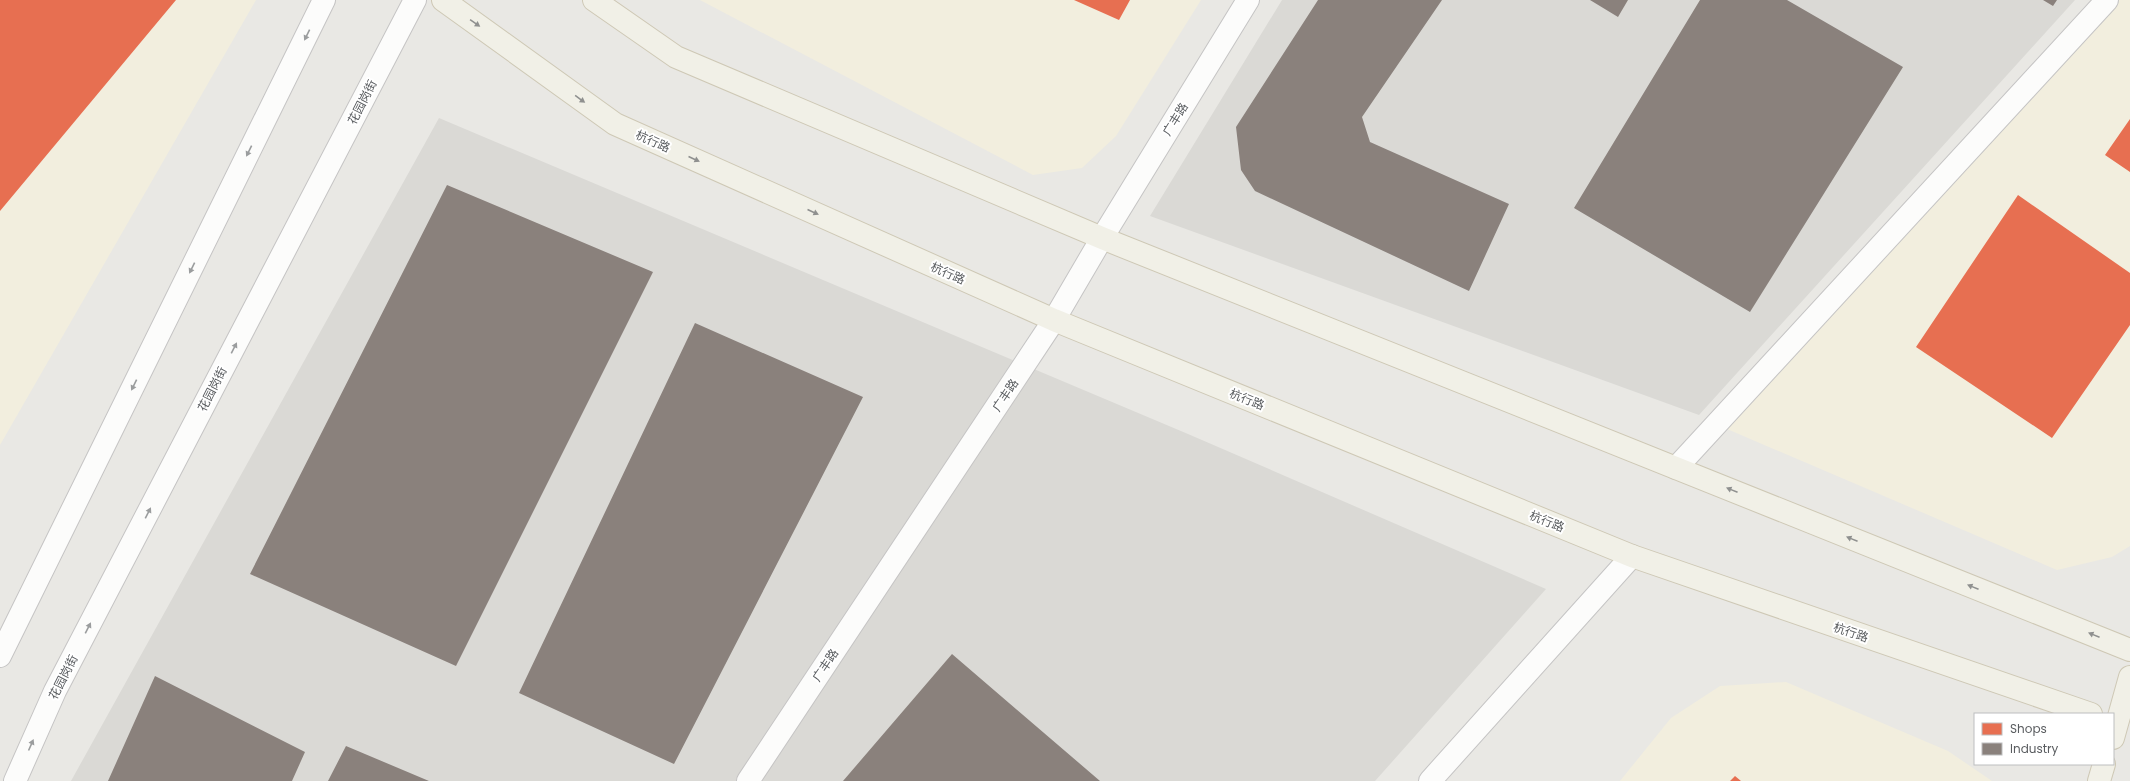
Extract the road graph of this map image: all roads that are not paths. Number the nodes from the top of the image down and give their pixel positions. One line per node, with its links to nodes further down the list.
1 (324, 0): 12 (street, one-way to 12)
2 (415, 0): 17 (street, 花园岗街, one-way to 2)
3 (443, 0): 8 (main road, 杭行路, one-way to 8)
4 (594, 0): 7 (main road)
5 (1248, 0): 7 (street, 广丰路)
6 (2107, 0): 9 (street)
7 (1102, 238): 8 (street, 广丰路); 9 (main road)
8 (1054, 320): 10 (main road, 杭行路); 18 (street, 广丰路)
9 (1676, 468): 11 (main road, one-way to 9)
10 (1632, 556): 14 (main road, 杭行路); 19 (street)
11 (2130, 650)
12 (0, 656)
13 (2130, 677): 15 (main road)
14 (2088, 713)
15 (2118, 727)
16 (2104, 765): 20 (main road)
17 (15, 781)
18 (748, 781)
19 (1430, 781)
20 (2099, 781)

